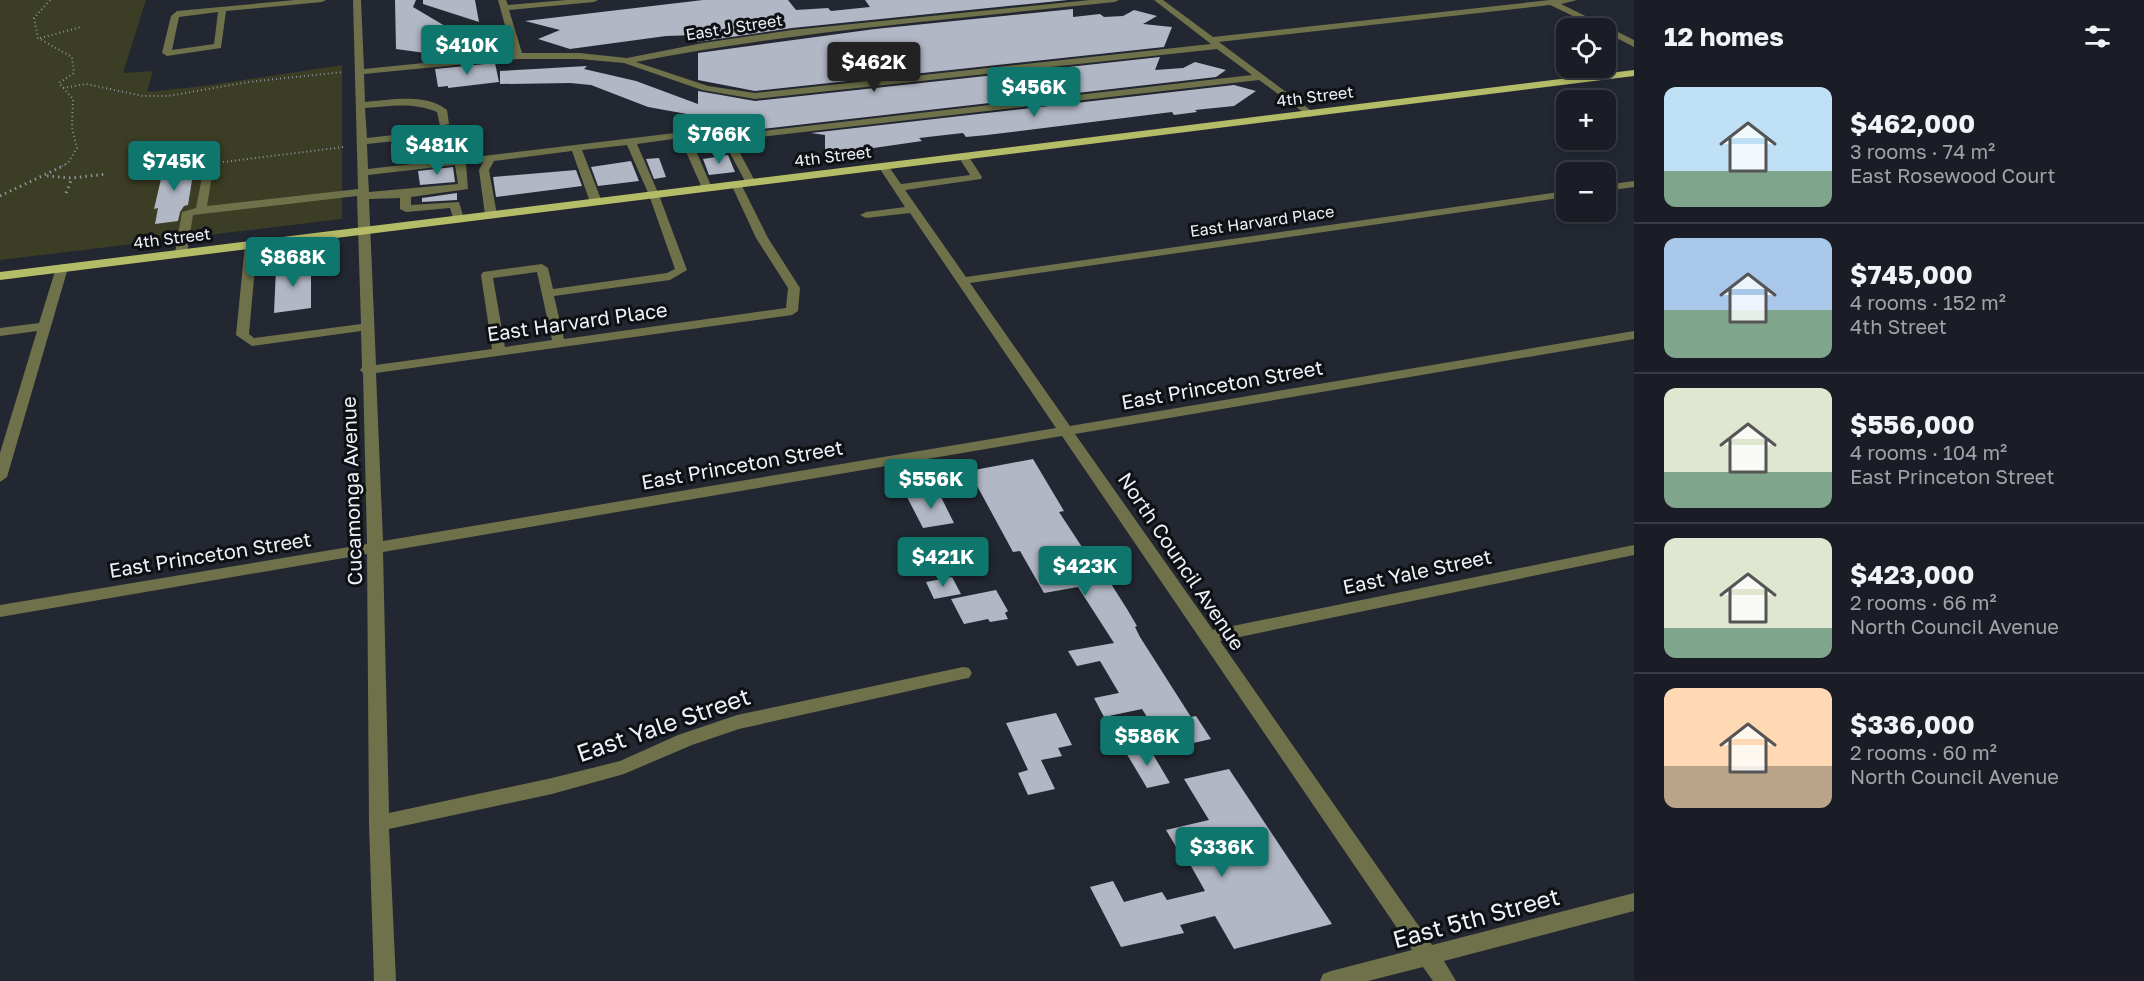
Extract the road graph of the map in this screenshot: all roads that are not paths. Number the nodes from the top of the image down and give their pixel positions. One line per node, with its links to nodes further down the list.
1 (322, 0): 7 (street)
2 (357, 0): 19 (street, Cucamonga Avenue)
3 (594, 0): 10 (street)
4 (1115, 0): 18 (street, East J Street)
5 (1158, 0): 14 (street)
6 (1573, 0): 8 (street)
7 (301, 1): 9 (street)
8 (1550, 1): 12 (street); 14 (street)
9 (274, 2): 11 (street)
10 (503, 4): 17 (street)
11 (222, 9): 11 (street)
12 (1583, 18)
13 (1616, 35): 15 (street)
14 (1211, 40): 16 (street)
15 (1634, 44)
16 (1220, 46): 18 (street); 21 (street)
17 (518, 56): 18 (street, East J Street); 19 (street, East J Street)
18 (627, 62)
19 (351, 72): 22 (street, Cucamonga Avenue)
20 (1634, 73): 23 (main road, 4th Street)
21 (1261, 77): 23 (street); 26 (street)
22 (359, 106): 24 (street); 28 (street, Cucamonga Avenue)
23 (1310, 114): 30 (main road, 4th Street)
24 (444, 123)
25 (684, 135): 26 (street); 27 (street); 40 (street)
26 (727, 138): 36 (street)
27 (631, 141): 29 (street); 44 (street)
28 (360, 142): 32 (street); 35 (street, Cucamonga Avenue)
29 (576, 148): 31 (street); 46 (street)
30 (963, 156): 34 (main road, 4th Street); 41 (street)
31 (490, 158): 32 (street); 50 (street)
32 (465, 161): 35 (street); 43 (street)
33 (209, 164): 49 (street)
34 (883, 166): 36 (main road, 4th Street); 41 (street, North Council Avenue)
35 (362, 173): 42 (street, Cucamonga Avenue)
36 (751, 183): 37 (main road, 4th Street)
37 (736, 184): 40 (main road, 4th Street); 65 (street, East Harvard Place)
38 (1634, 184): 39 (street)
39 (1616, 186)
40 (707, 188): 44 (main road, 4th Street)
41 (898, 188): 48 (street, North Council Avenue)
42 (362, 194): 43 (street); 49 (street); 54 (street, Cucamonga Avenue)
43 (405, 194): 47 (street)
44 (654, 195): 46 (main road, 4th Street); 60 (street)
45 (1556, 195): 59 (street, East Harvard Place)
46 (596, 202): 50 (main road, 4th Street)
47 (421, 208): 52 (street); 53 (street)
48 (913, 209): 51 (street); 59 (street, North Council Avenue)
49 (201, 210): 56 (street)
50 (491, 215): 52 (main road, 4th Street)
51 (866, 215)
52 (458, 219): 53 (main road, 4th Street)
53 (424, 224): 54 (main road, 4th Street)
54 (363, 231): 55 (main road, 4th Street); 62 (street, Cucamonga Avenue)
55 (252, 245): 56 (main road, 4th Street); 62 (street)
56 (181, 254): 57 (main road, 4th Street)
57 (62, 268): 58 (main road, 4th Street); 61 (street)
58 (0, 276)
59 (962, 281): 68 (street, North Council Avenue)
60 (548, 293): 65 (street); 66 (street)
61 (45, 326): 63 (street); 69 (street)
62 (366, 327): 67 (street, Cucamonga Avenue)
63 (0, 332)
64 (1634, 335): 68 (street, East Princeton Street)
65 (560, 343): 66 (street, East Harvard Place)
66 (499, 351): 67 (street, East Harvard Place)
67 (367, 370): 70 (street, Cucamonga Avenue)
68 (1067, 430): 70 (street, East Princeton Street); 73 (street, North Council Avenue)
69 (0, 477)
70 (375, 548): 72 (street, East Princeton Street); 75 (street, Cucamonga Avenue)
71 (1634, 550): 73 (street, East Yale Street)
72 (0, 611)
73 (1209, 637): 77 (street, North Council Avenue)
74 (963, 673): 75 (street, East Yale Street)
75 (379, 824): 78 (street, Cucamonga Avenue)
76 (1634, 902): 77 (street, East 5th Street)
77 (1427, 955): 79 (street, East 5th Street); 80 (street, North Council Avenue)
78 (385, 981)
79 (1331, 981)
80 (1445, 981)

